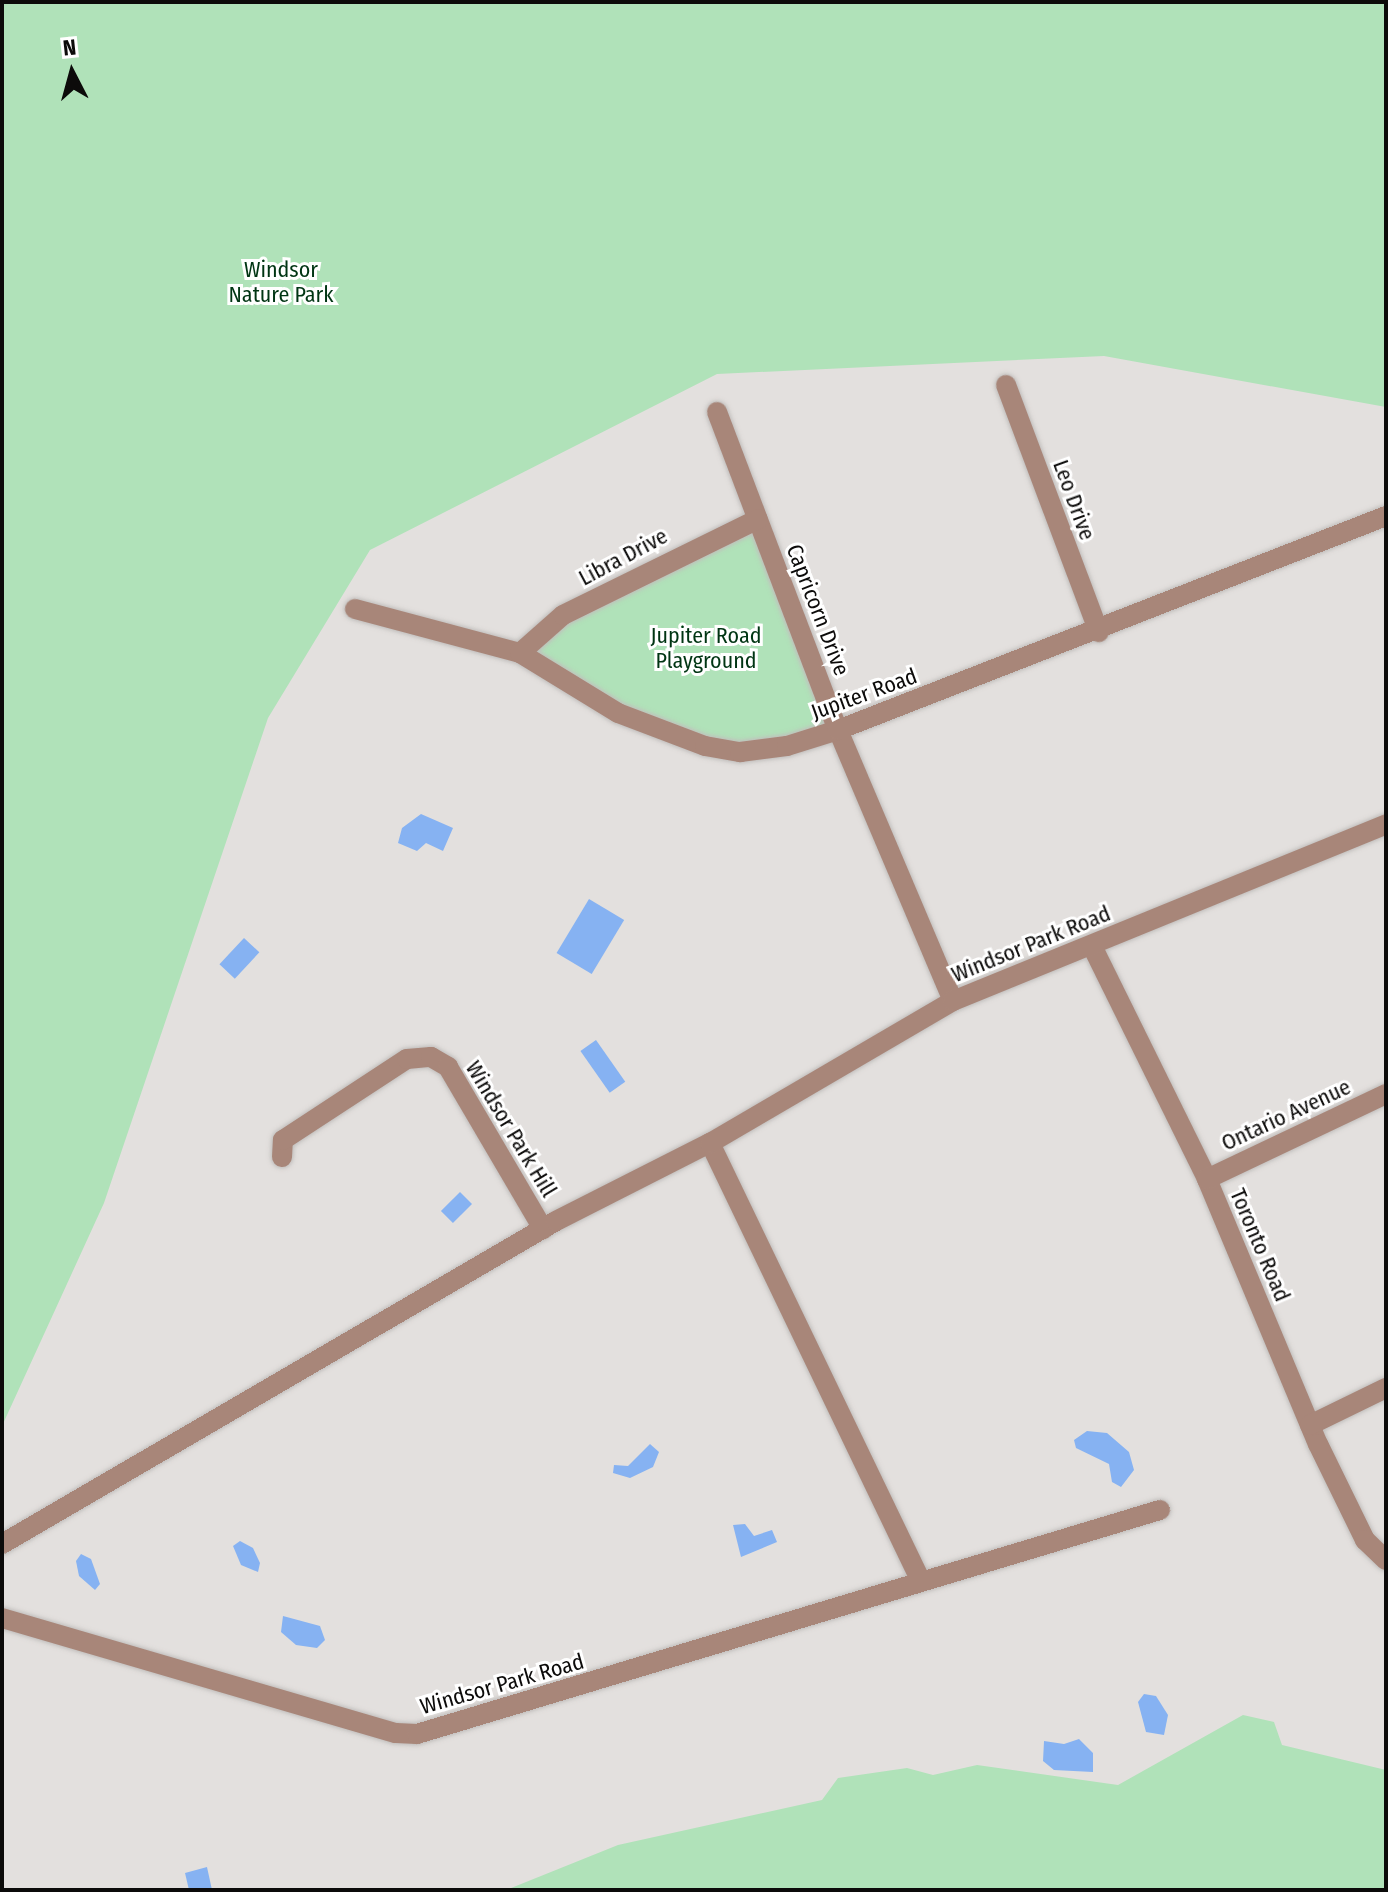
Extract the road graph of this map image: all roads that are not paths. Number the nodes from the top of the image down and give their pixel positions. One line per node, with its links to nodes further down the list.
1 (1006, 385): 6 (street, Leo Drive)
2 (717, 412): 4 (street, Capricorn Drive)
3 (1386, 516): 6 (street, Jupiter Road)
4 (758, 519): 7 (street, Libra Drive); 8 (street, Capricorn Drive)
5 (355, 609): 7 (street, Jupiter Road)
6 (1099, 632): 8 (street, Jupiter Road)
7 (520, 653): 8 (street, Jupiter Road)
8 (838, 730): 11 (street, Capricorn Drive)
9 (1386, 824): 10 (street, Windsor Park Road)
10 (1092, 946): 11 (street, Windsor Park Road); 15 (street, Toronto Road)
11 (953, 1001): 13 (street, Windsor Park Road)
12 (1386, 1094): 15 (street, Ontario Avenue)
13 (710, 1143): 16 (street, Windsor Park Road); 22 (street)
14 (282, 1157): 16 (street, Windsor Park Hill)
15 (1207, 1179): 18 (street, Toronto Road)
16 (543, 1229): 20 (street, Windsor Park Road)
17 (1386, 1388): 18 (street)
18 (1310, 1425): 21 (street, Toronto Road)
19 (1160, 1510): 22 (street, Windsor Park Road)
20 (2, 1544)
21 (1386, 1560)
22 (921, 1581): 23 (street, Windsor Park Road)
23 (2, 1618)

